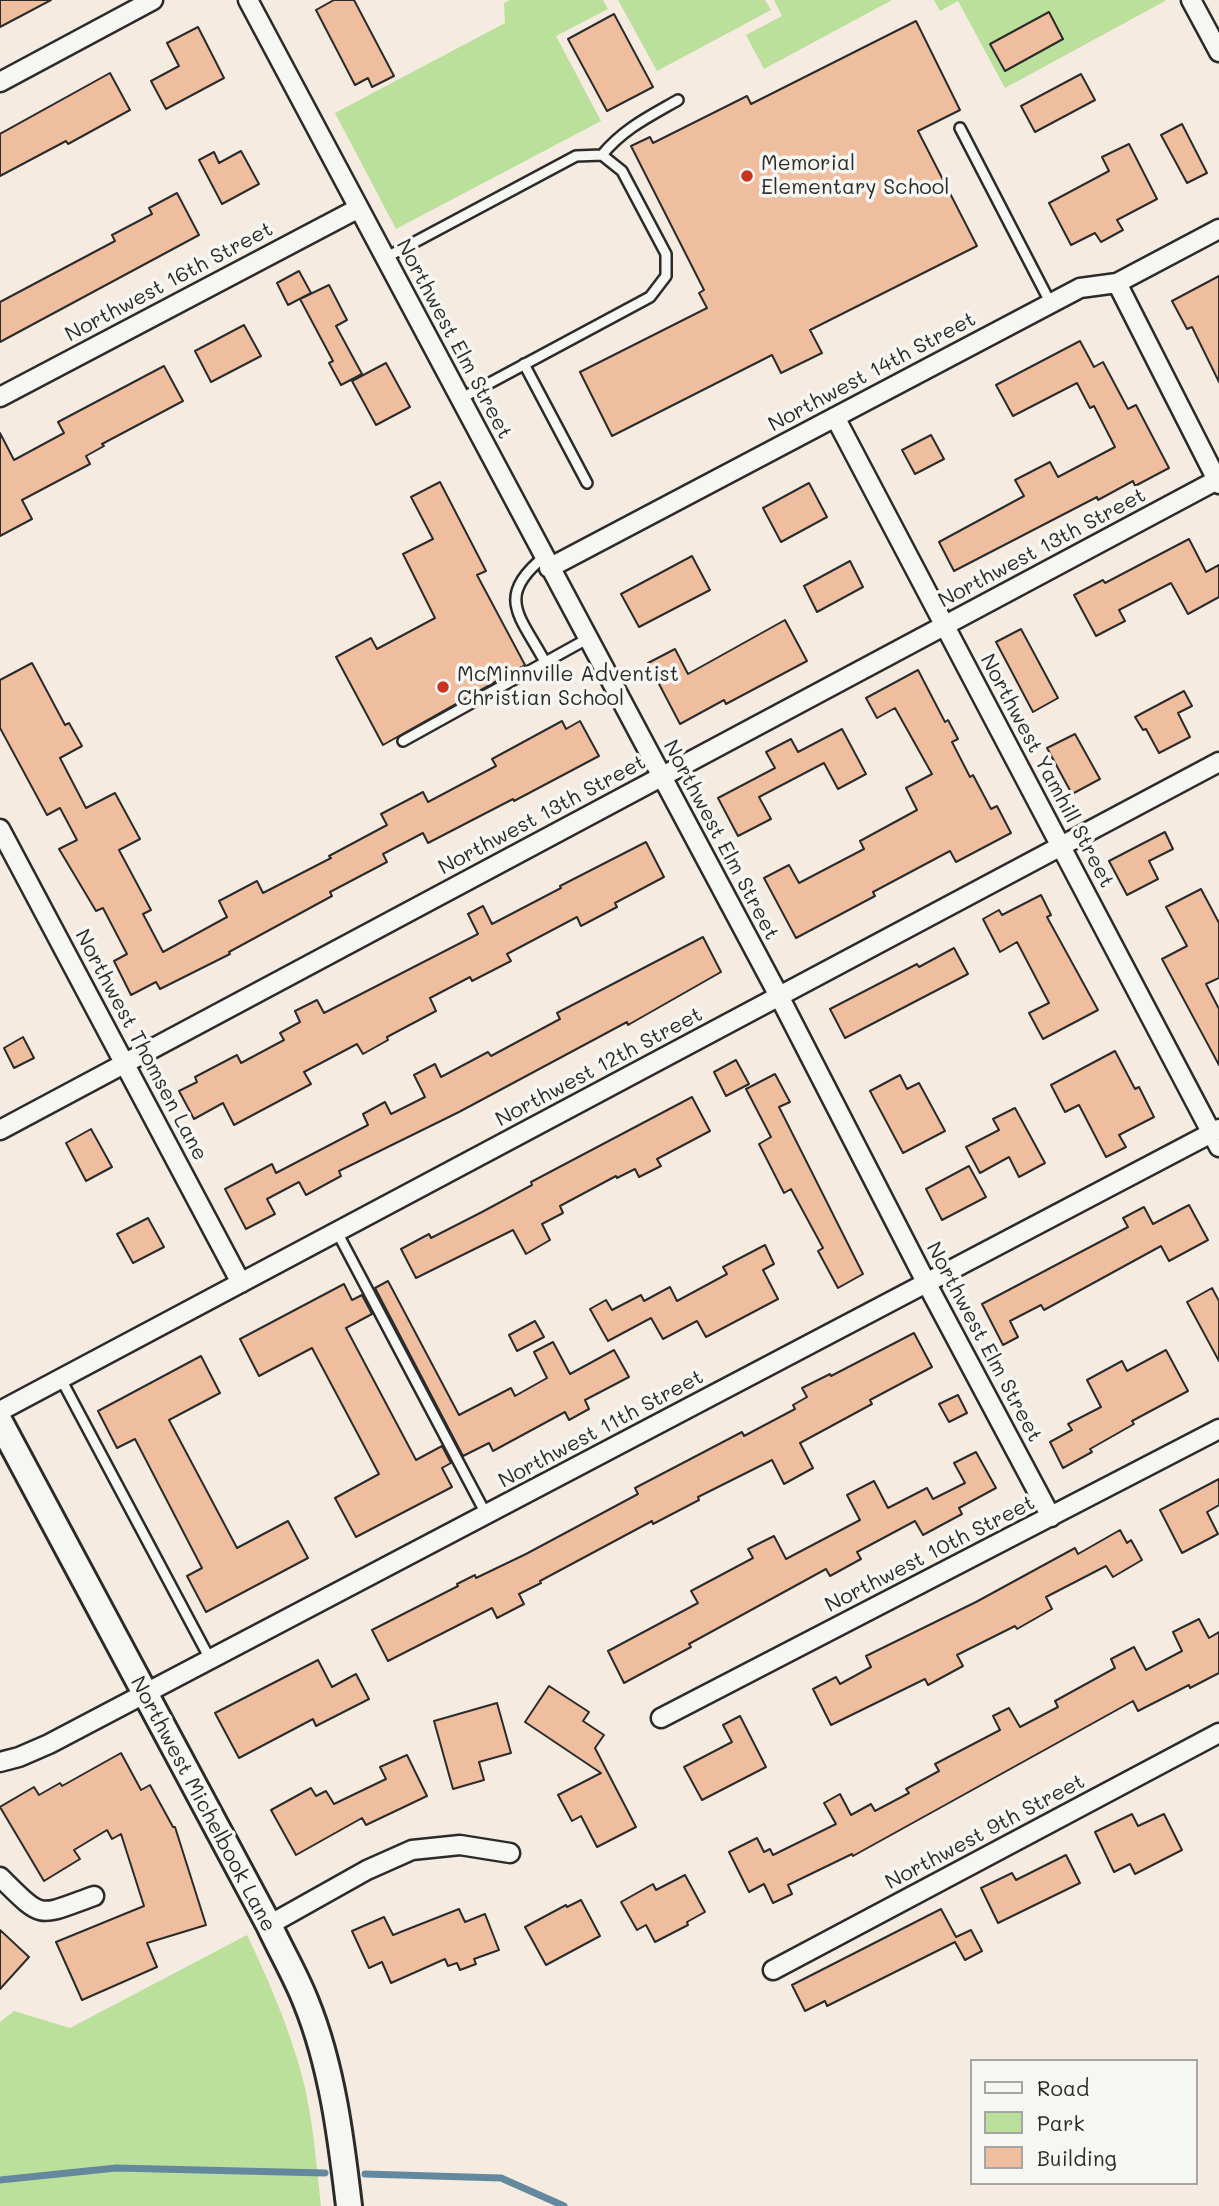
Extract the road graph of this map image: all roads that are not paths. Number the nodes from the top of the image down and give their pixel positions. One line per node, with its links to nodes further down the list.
1 (153, 0): 5 (street)
2 (248, 0): 9 (street, Northwest Elm Street)
3 (1196, 2): 4 (street)
4 (1219, 52)
5 (0, 82)
6 (678, 100): 8 (lane)
7 (960, 128): 13 (lane)
8 (602, 155): 11 (lane); 14 (lane)
9 (359, 208): 11 (street, Northwest Elm Street); 15 (street, Northwest 16th Street)
10 (1219, 229): 12 (street, Northwest 14th Street)
11 (385, 258): 16 (street, Northwest Elm Street)
12 (1117, 283): 13 (street, Northwest 14th Street); 18 (street)
13 (1051, 304): 17 (street, Northwest 14th Street)
14 (524, 364): 16 (lane); 19 (lane)
15 (0, 397)
16 (460, 399): 20 (street, Northwest Elm Street)
17 (835, 417): 20 (street, Northwest 14th Street); 21 (street, Northwest Yamhill Street)
18 (1218, 482): 21 (street, Northwest 13th Street)
19 (587, 483)
20 (546, 562): 22 (street, Northwest Elm Street); 23 (lane)
21 (944, 626): 26 (street, Northwest 13th Street); 28 (street, Northwest Yamhill Street)
22 (587, 639): 23 (lane); 26 (street, Northwest Elm Street)
23 (545, 662): 24 (lane)
24 (403, 741)
25 (1219, 762): 28 (street, Northwest 12th Street)
26 (661, 777): 29 (street, Northwest Elm Street); 30 (street, Northwest 13th Street)
27 (0, 830): 30 (street, Northwest Thomsen Lane)
28 (1061, 846): 29 (street, Northwest 12th Street); 32 (street, Northwest Yamhill Street)
29 (779, 996): 33 (street, Northwest 12th Street); 35 (street, Northwest Elm Street)
30 (124, 1063): 31 (street, Northwest 13th Street); 34 (street, Northwest Thomsen Lane)
31 (0, 1130)
32 (1217, 1136): 35 (street, Northwest 11th Street)
33 (337, 1232): 34 (street, Northwest 12th Street); 40 (lane)
34 (241, 1283): 36 (street, Northwest 12th Street)
35 (927, 1284): 40 (street, Northwest 11th Street); 41 (street, Northwest Elm Street)
36 (61, 1379): 37 (street, Northwest 12th Street); 42 (lane)
37 (0, 1411)
38 (0, 1422): 43 (street, Northwest Michelbook Lane)
39 (1219, 1429): 41 (street, Northwest 10th Street)
40 (486, 1514): 42 (street, Northwest 11th Street)
41 (1051, 1517): 44 (street, Northwest 10th Street)
42 (210, 1659): 43 (street, Northwest 11th Street)
43 (145, 1693): 46 (street, Northwest 11th Street); 50 (street, Northwest Michelbook Lane)
44 (661, 1718)
45 (1219, 1733): 51 (street, Northwest 9th Street)
46 (0, 1762)
47 (510, 1853): 50 (street)
48 (0, 1877): 49 (street)
49 (94, 1896)
50 (269, 1925): 52 (street, Northwest Michelbook Lane)
51 (773, 1970)
52 (349, 2206)

